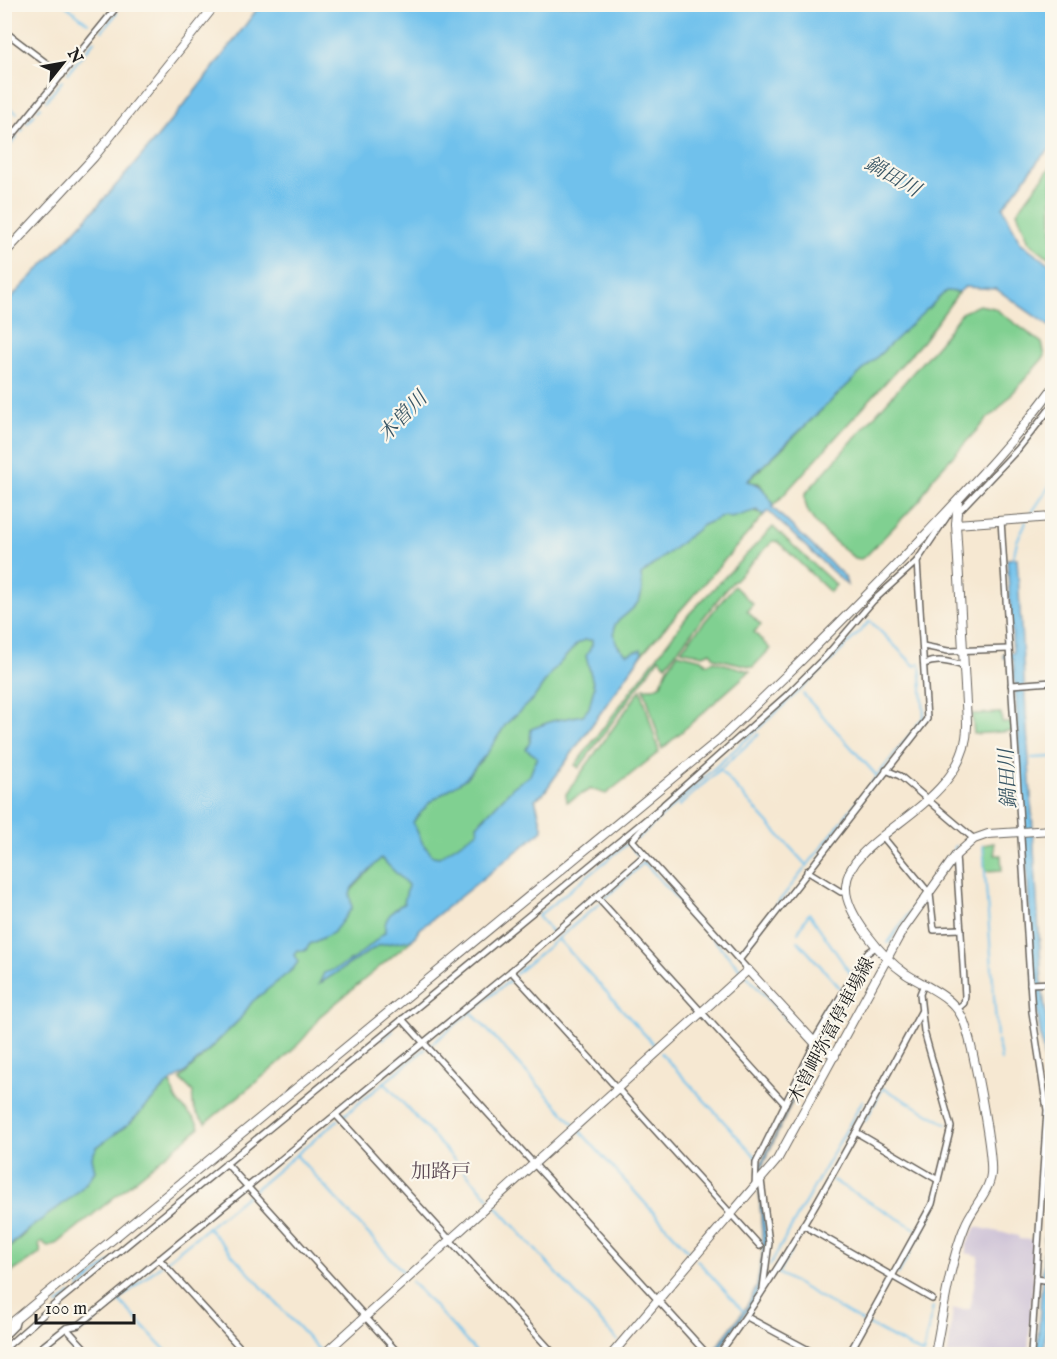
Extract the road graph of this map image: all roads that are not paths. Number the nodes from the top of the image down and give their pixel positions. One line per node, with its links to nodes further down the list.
1 (119, 4): 4 (street)
2 (216, 4): 6 (street)
3 (4, 31): 4 (street)
4 (62, 75): 5 (street)
5 (4, 146)
6 (4, 254)
7 (1053, 389): 9 (street)
8 (1053, 406): 10 (street)
9 (958, 501): 10 (street); 14 (street); 73 (street)
10 (958, 512): 13 (street)
11 (1053, 517): 12 (street)
12 (1001, 520): 13 (street); 15 (street)
13 (956, 524): 17 (street)
14 (917, 561): 16 (street); 23 (street)
15 (1009, 650): 17 (street); 20 (street)
16 (924, 651): 17 (street); 18 (street)
17 (964, 658): 18 (street); 22 (street)
18 (924, 664): 21 (street)
19 (1053, 682): 20 (street)
20 (1012, 685): 25 (street)
21 (886, 770): 22 (street); 30 (street)
22 (928, 800): 26 (street); 27 (street)
23 (666, 803): 28 (street); 46 (street)
24 (1053, 830): 25 (street)
25 (1020, 831): 27 (street); 42 (street)
26 (883, 837): 31 (street); 32 (street)
27 (974, 839): 29 (street)
28 (645, 855): 33 (street); 37 (street)
29 (956, 855): 31 (street); 34 (street)
30 (807, 871): 32 (street); 37 (street)
31 (928, 891): 34 (street); 36 (street)
32 (846, 892): 35 (street, 木曽岬弥富停車場線)
33 (597, 897): 39 (street); 44 (street)
34 (961, 929): 43 (street)
35 (877, 946): 36 (street, 木曽岬弥富停車場線); 47 (street)
36 (887, 958): 41 (street); 49 (street, 木曽岬弥富停車場線)
37 (740, 959): 38 (street)
38 (748, 970): 44 (street); 47 (street)
39 (511, 971): 48 (street); 50 (street)
40 (1053, 983): 42 (street)
41 (924, 984): 43 (street); 45 (street)
42 (1031, 984): 53 (street)
43 (957, 1009): 89 (street)
44 (701, 1012): 50 (street); 51 (street)
45 (921, 1012): 54 (street); 57 (street)
46 (402, 1019): 48 (street); 55 (street)
47 (815, 1042): 49 (street); 51 (street)
48 (423, 1043): 52 (street); 56 (street)
49 (835, 1056): 58 (street, 木曽岬弥富停車場線)
50 (618, 1089): 56 (street); 60 (street)
51 (785, 1104): 58 (street)
52 (336, 1115): 59 (street); 62 (street)
53 (1050, 1130): 66 (street)
54 (856, 1132): 57 (street); 61 (street)
55 (226, 1163): 59 (street); 77 (street)
56 (533, 1164): 62 (street); 70 (street)
57 (938, 1180): 65 (street)
58 (758, 1183): 60 (street, 木曽岬弥富停車場線); 68 (street)
59 (247, 1187): 64 (street); 71 (street)
60 (732, 1213): 63 (street); 70 (street, 木曽岬弥富停車場線)
61 (803, 1225): 65 (street); 68 (street)
62 (450, 1241): 71 (street); 83 (street)
63 (760, 1246)
64 (159, 1259): 74 (street); 80 (street)
65 (893, 1276): 69 (street); 88 (street)
66 (1038, 1280): 67 (street); 90 (street)
67 (1051, 1280)
68 (758, 1299): 72 (street)
69 (932, 1299)
70 (658, 1301): 84 (street, 木曽岬弥富停車場線); 85 (street)
71 (365, 1317): 81 (street); 82 (street)
72 (747, 1317): 86 (street); 87 (street)
73 (17, 1319): 75 (street); 76 (street)
74 (66, 1328): 78 (street); 79 (street)
75 (4, 1329)
76 (4, 1337)
77 (4, 1349)
78 (33, 1354)
79 (90, 1354)
80 (246, 1354)
81 (324, 1354)
82 (399, 1354)
83 (554, 1354)
84 (612, 1354)
85 (707, 1354)
86 (719, 1354)
87 (816, 1354)
88 (849, 1354)
89 (935, 1354)
90 (1031, 1354)

